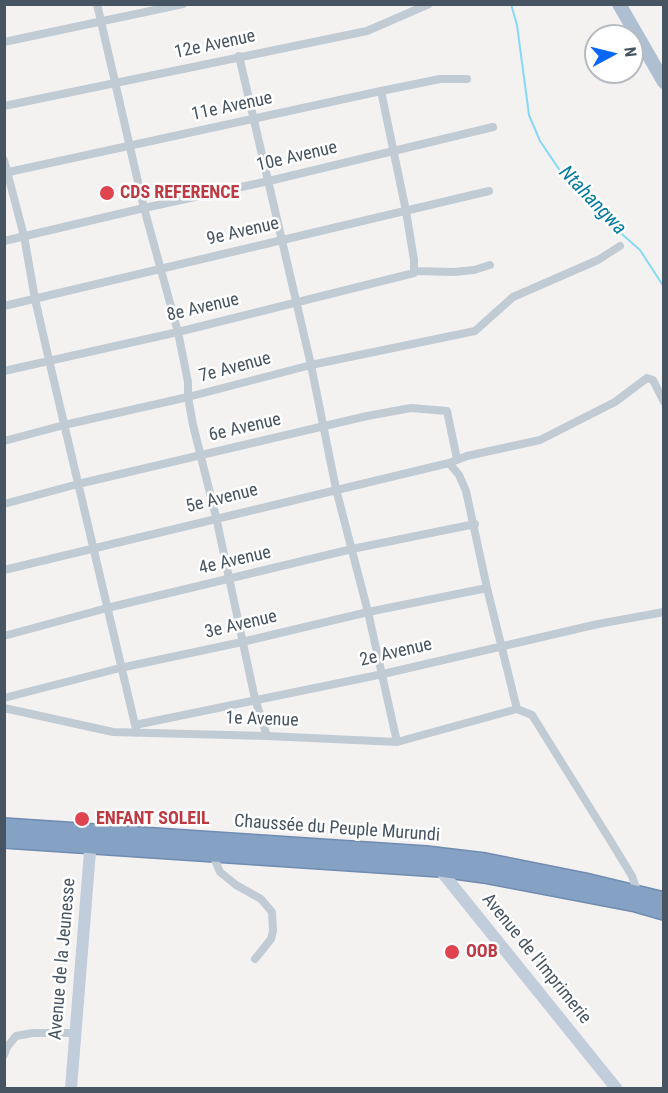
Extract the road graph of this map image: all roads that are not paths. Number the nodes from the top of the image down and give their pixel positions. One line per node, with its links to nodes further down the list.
1 (98, 4): 5 (street)
2 (183, 4): 5 (street)
3 (429, 4): 7 (street, 12e Avenue)
4 (620, 4): 9 (main road)
5 (101, 21): 6 (street); 10 (street)
6 (4, 42)
7 (239, 56): 10 (street, 12e Avenue); 13 (street)
8 (467, 80): 11 (street, 11e Avenue)
9 (663, 82)
10 (116, 83): 12 (street, 12e Avenue); 15 (street)
11 (381, 91): 13 (street, 11e Avenue); 16 (street)
12 (4, 106)
13 (253, 119): 15 (street, 11e Avenue); 19 (street)
14 (493, 127): 16 (street, 10e Avenue)
15 (130, 146): 18 (street, 11e Avenue); 21 (street)
16 (394, 150): 19 (street, 10e Avenue); 22 (street)
17 (4, 160): 18 (street)
18 (6, 172): 23 (street)
19 (269, 181): 21 (street, 10e Avenue); 24 (street)
20 (489, 191): 22 (street, 9e Avenue)
21 (144, 208): 23 (street, 10e Avenue); 28 (street)
22 (406, 211): 24 (street, 9e Avenue); 29 (street)
23 (24, 236): 25 (street, 10e Avenue); 30 (street)
24 (282, 240): 28 (street, 9e Avenue); 31 (street)
25 (4, 241)
26 (620, 246): 35 (street, 7e Avenue)
27 (490, 265): 29 (street, 8e Avenue)
28 (160, 268): 30 (street, 9e Avenue); 33 (street)
29 (412, 273): 31 (street, 8e Avenue)
30 (35, 299): 32 (street, 9e Avenue); 34 (street)
31 (297, 303): 33 (street, 8e Avenue); 35 (street)
32 (4, 306)
33 (178, 332): 34 (street, 8e Avenue); 37 (street)
34 (49, 360): 36 (street, 8e Avenue); 39 (street)
35 (311, 365): 37 (street, 7e Avenue); 40 (street)
36 (4, 371)
37 (188, 398): 39 (street, 7e Avenue); 42 (street)
38 (663, 402): 43 (street)
39 (64, 425): 41 (street, 7e Avenue); 44 (street)
40 (324, 426): 42 (street, 6e Avenue); 43 (street, 6e Avenue); 45 (street)
41 (4, 441)
42 (200, 455): 44 (street, 6e Avenue); 47 (street)
43 (453, 461): 45 (street, 5e Avenue); 48 (street)
44 (78, 484): 46 (street, 6e Avenue); 49 (street)
45 (336, 489): 47 (street, 5e Avenue); 50 (street)
46 (4, 504)
47 (216, 517): 49 (street, 5e Avenue); 52 (street)
48 (475, 524): 50 (street, 4e Avenue); 53 (street)
49 (92, 547): 51 (street, 5e Avenue); 54 (street)
50 (352, 549): 52 (street, 4e Avenue); 55 (street)
51 (4, 570)
52 (228, 580): 54 (street, 4e Avenue); 58 (street)
53 (487, 588): 55 (street, 3e Avenue); 59 (street)
54 (107, 608): 57 (street, 4e Avenue); 60 (street)
55 (368, 612): 58 (street, 3e Avenue); 61 (street)
56 (663, 612): 59 (street, 2e Avenue)
57 (4, 636)
58 (242, 642): 60 (street, 3e Avenue); 63 (street)
59 (500, 646): 61 (street, 2e Avenue); 65 (street)
60 (120, 668): 62 (street, 3e Avenue); 66 (street)
61 (383, 674): 63 (street, 2e Avenue); 68 (street)
62 (4, 698)
63 (255, 699): 66 (street, 2e Avenue); 67 (street)
64 (4, 708): 66 (street, 1e Avenue)
65 (517, 709): 68 (street, 1e Avenue); 75 (street)
66 (136, 729): 67 (street, 1e Avenue)
67 (267, 736): 68 (street, 1e Avenue)
68 (397, 742)
69 (4, 826): 70 (highway, Chaussée du Peuple Murundi)
70 (91, 839): 71 (highway, Chaussée du Peuple Murundi); 72 (highway, Chaussée du Peuple Murundi); 73 (highway, Chaussée du Peuple Murundi); 79 (street, Avenue de la Jeunesse)
71 (4, 840)
72 (213, 855): 74 (highway, Chaussée du Peuple Murundi); 78 (street)
73 (426, 855): 74 (street, Avenue de l'Imprimerie); 75 (highway, Chaussée du Peuple Murundi)
74 (440, 869): 75 (highway, Chaussée du Peuple Murundi); 81 (street, Avenue de l'Imprimerie)
75 (637, 899): 76 (highway, Chaussée du Peuple Murundi); 77 (highway, Chaussée du Peuple Murundi)
76 (663, 900)
77 (663, 912)
78 (255, 959)
79 (75, 1033): 80 (street); 82 (street, Avenue de la Jeunesse)
80 (4, 1055)
81 (614, 1088)
82 (71, 1089)

